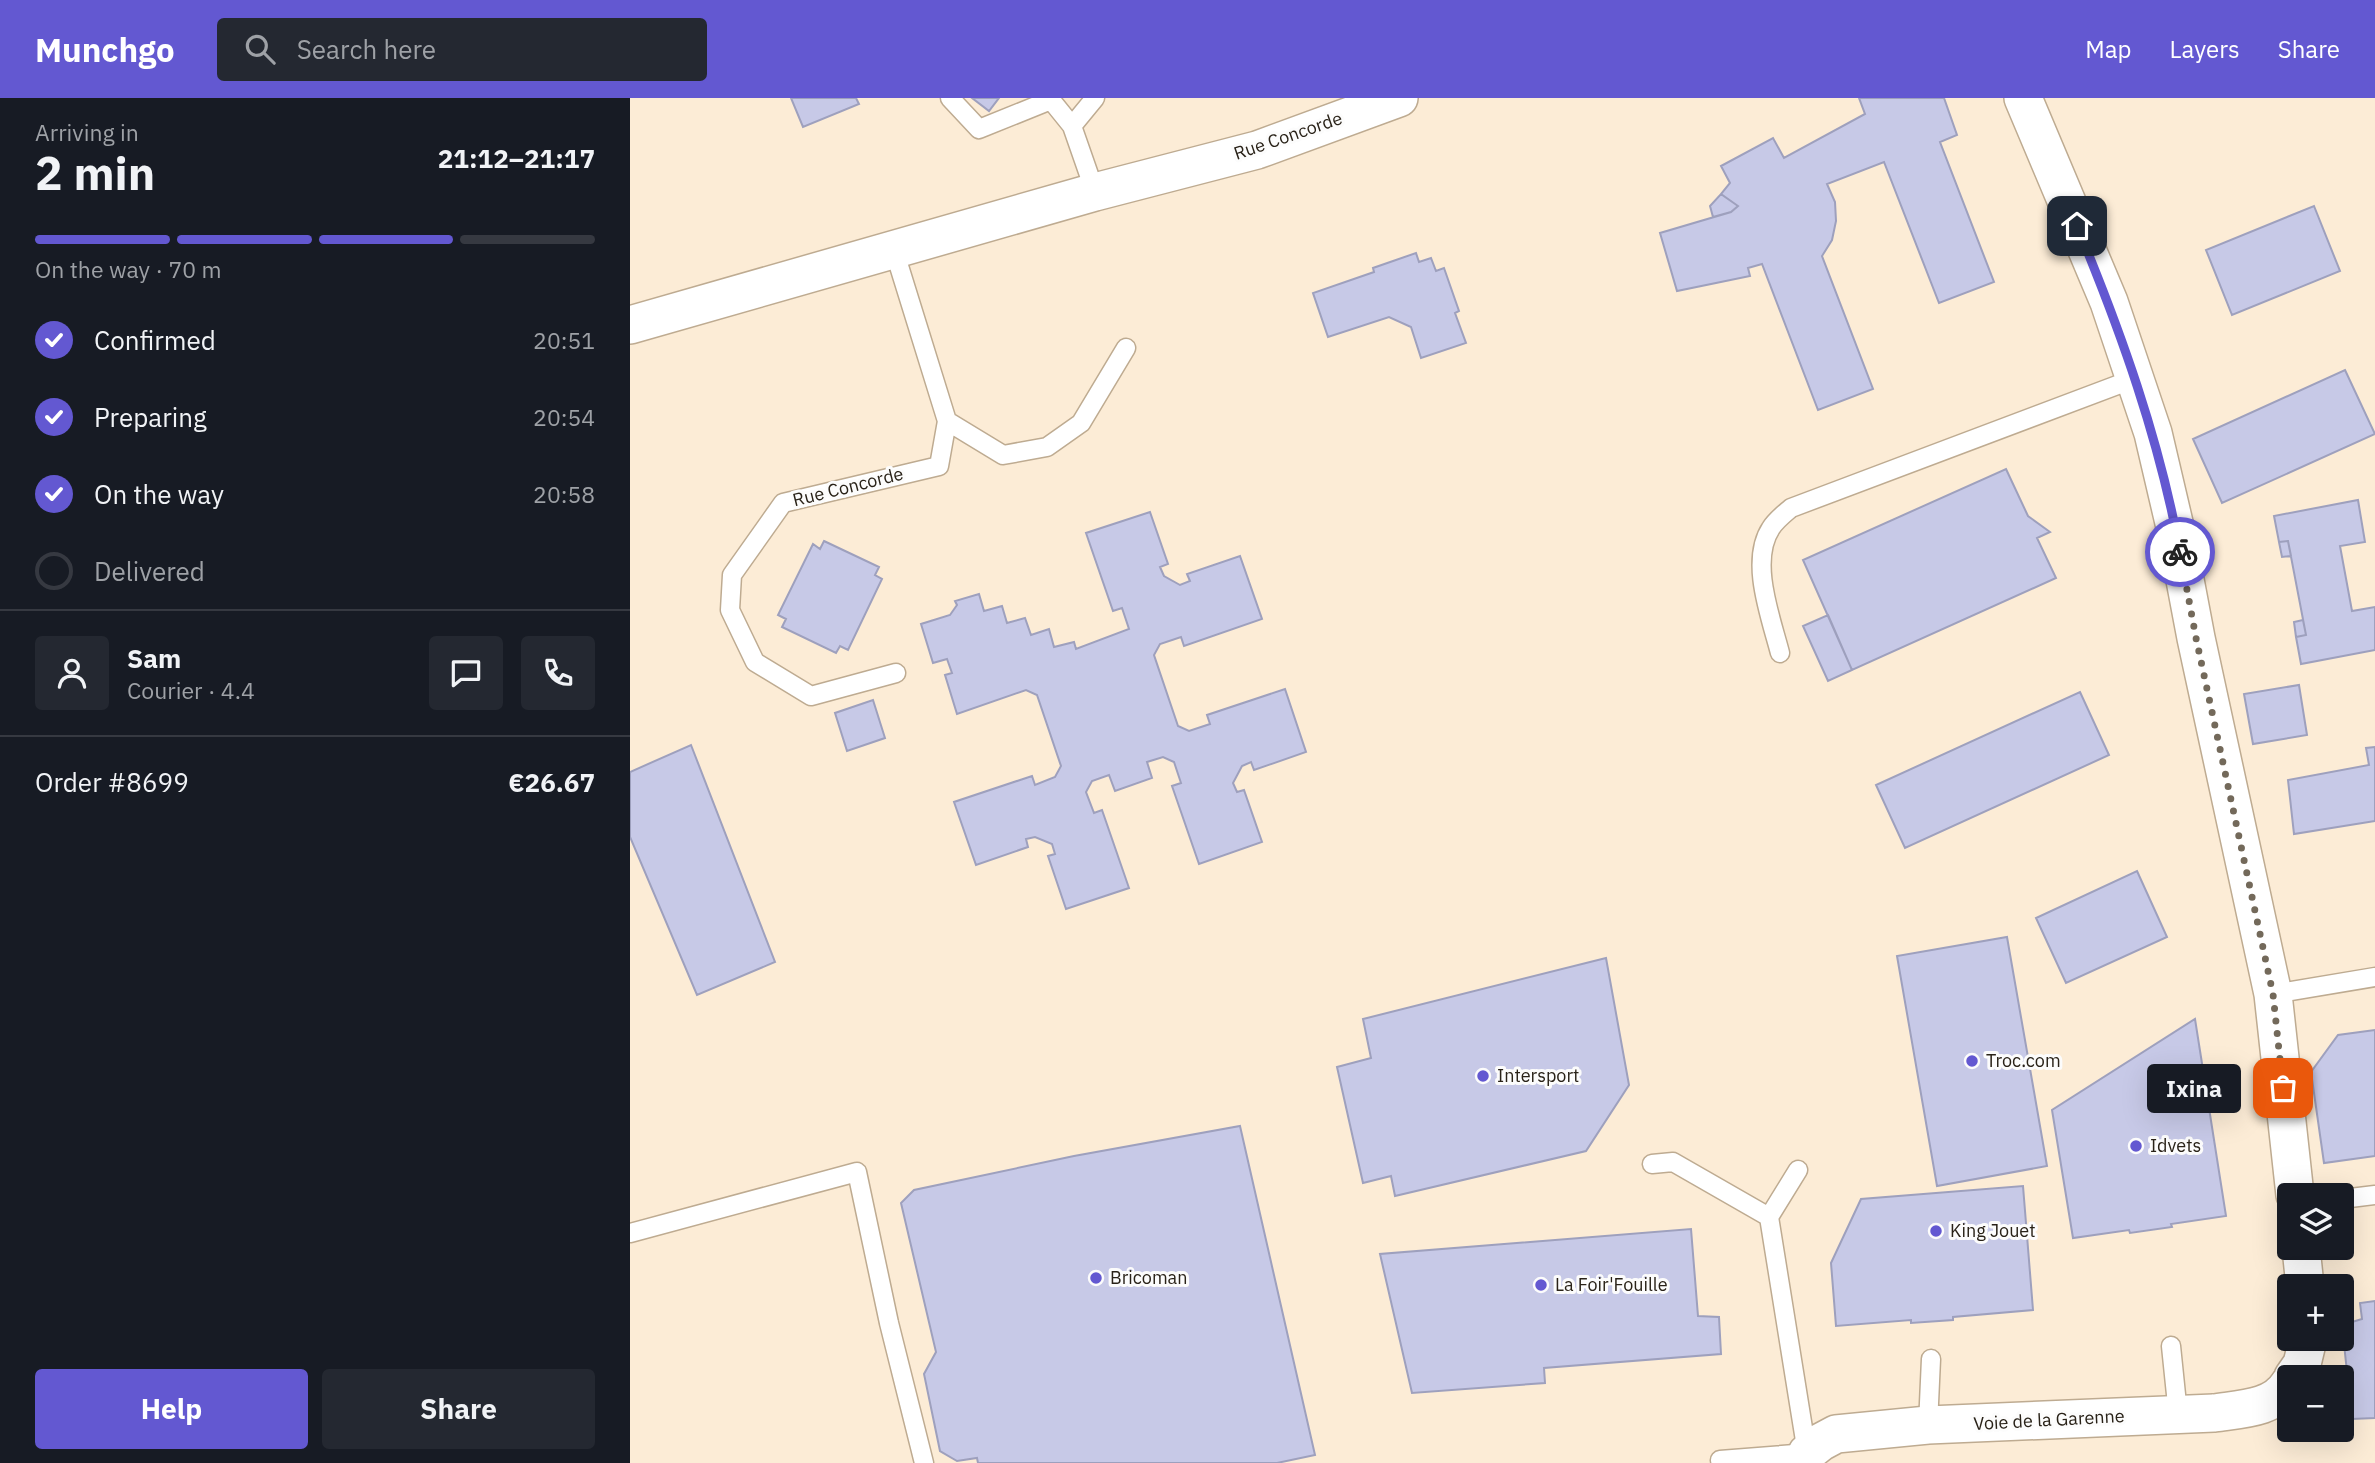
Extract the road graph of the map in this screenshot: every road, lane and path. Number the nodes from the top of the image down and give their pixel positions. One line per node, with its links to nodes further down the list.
1 (950, 98): 5 (lane)
2 (1095, 98): 5 (lane)
3 (1399, 98): 6 (street, Rue Concorde)
4 (2023, 98): 10 (street)
5 (1072, 125): 6 (lane)
6 (1095, 192): 7 (street, Rue Concorde)
7 (894, 250): 8 (street, Rue Concorde); 11 (lane, Rue Concorde)
8 (630, 325)
9 (1126, 348): 11 (lane)
10 (2136, 377): 12 (lane); 15 (street)
11 (947, 421): 13 (lane, Rue Concorde)
12 (1780, 653)
13 (896, 673)
14 (2375, 977): 15 (lane)
15 (2273, 994): 18 (street)
16 (1652, 1164): 21 (lane)
17 (1798, 1170): 21 (lane)
18 (2294, 1183)
19 (2375, 1195): 20 (lane)
20 (2354, 1198)
21 (1769, 1217): 28 (lane)
22 (630, 1233): 30 (lane)
23 (2171, 1346): 26 (lane)
24 (1931, 1359): 27 (lane)
25 (2277, 1397): 26 (street, Voie de la Garenne)
26 (2178, 1414): 27 (street, Voie de la Garenne)
27 (1928, 1425): 28 (street, Voie de la Garenne)
28 (1806, 1458): 29 (lane)
29 (1720, 1460)
30 (924, 1463)

